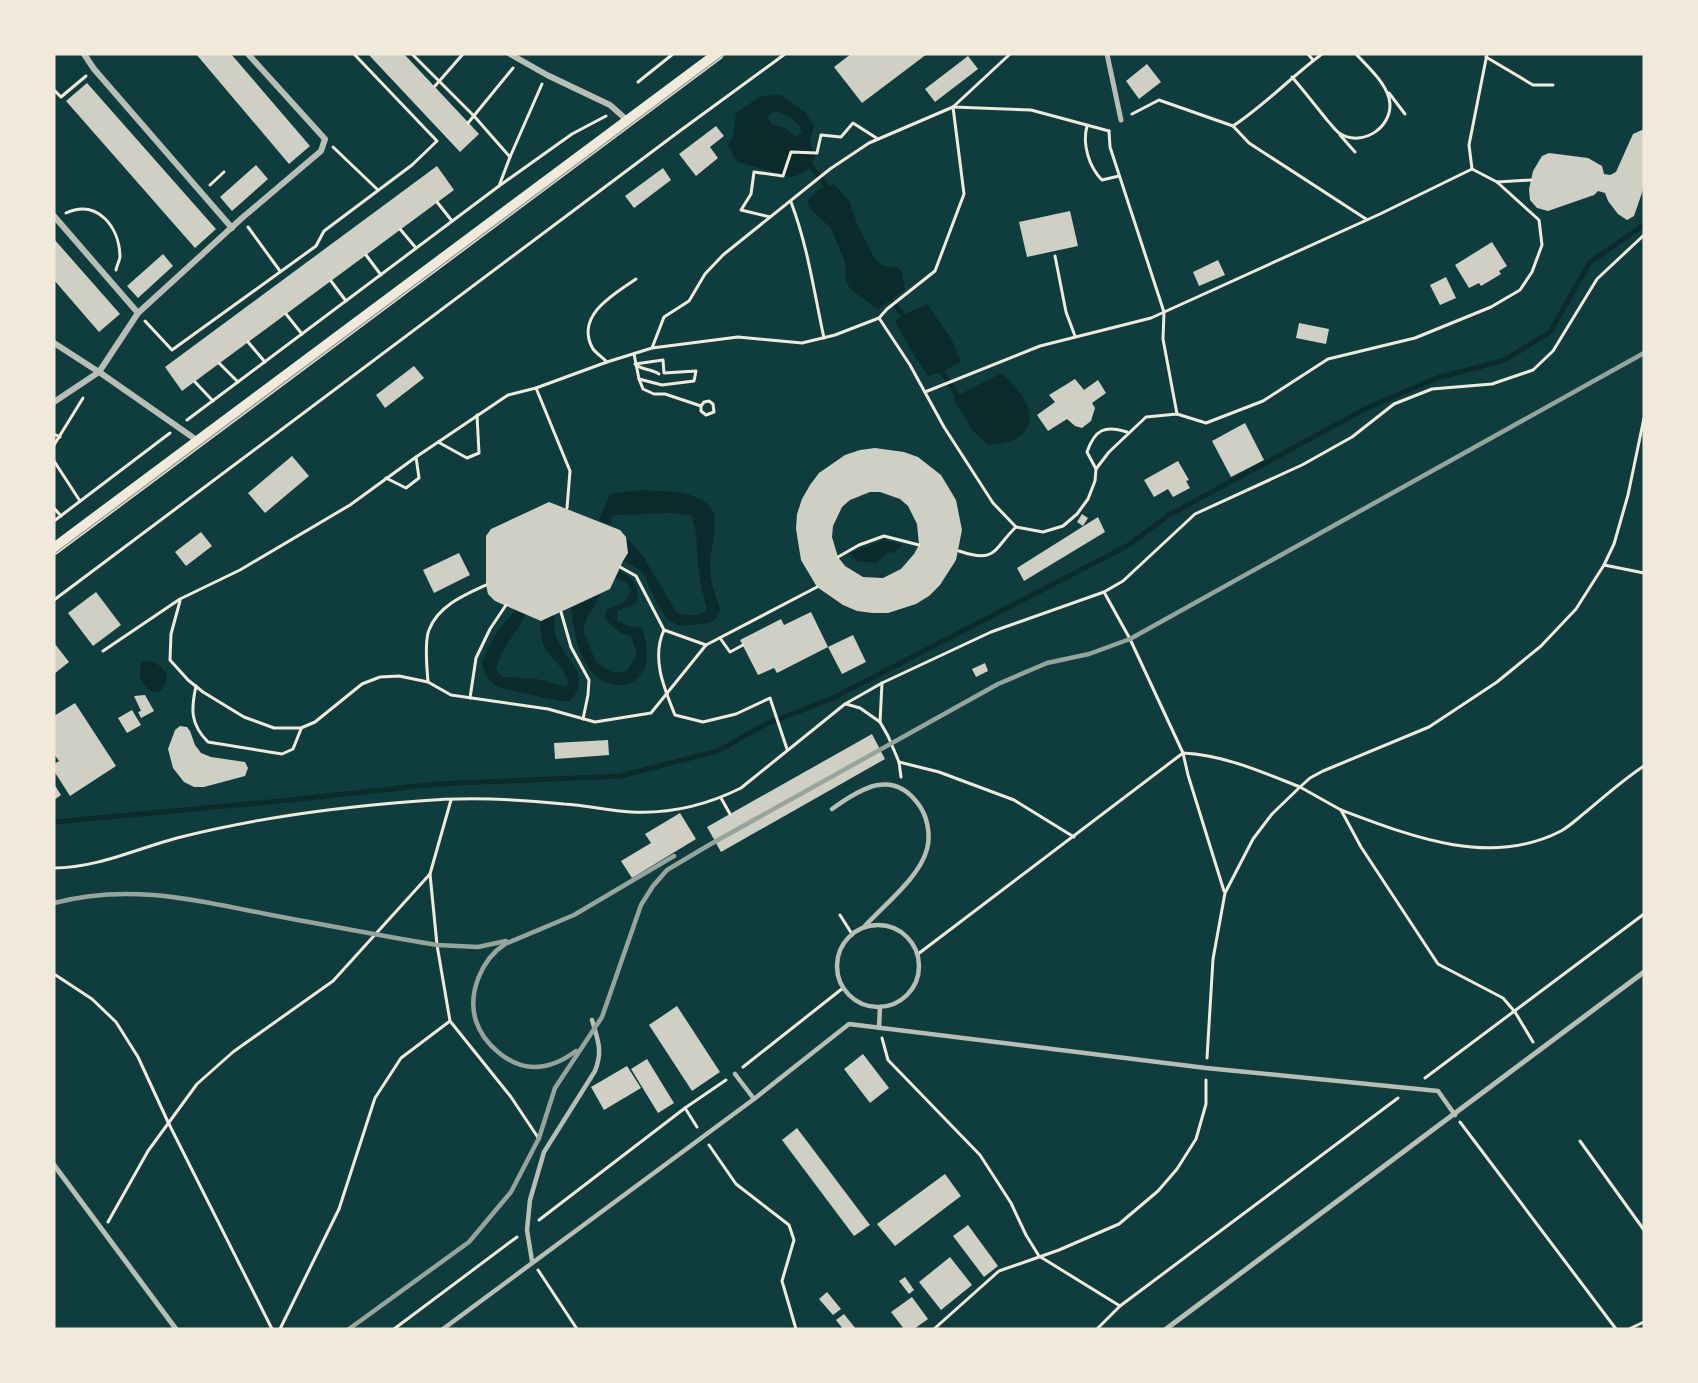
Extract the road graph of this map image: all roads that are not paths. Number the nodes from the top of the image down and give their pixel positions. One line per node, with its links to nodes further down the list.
1 (84, 54): 9 (street)
2 (248, 54): 9 (street)
3 (510, 54): 7 (street)
4 (718, 54): 7 (main road)
5 (1107, 54): 6 (street)
6 (1121, 120)
7 (628, 122): 14 (main road)
8 (56, 218): 10 (street)
9 (232, 228): 10 (street)
10 (138, 313): 12 (street)
11 (54, 343): 12 (street)
12 (100, 373): 13 (street); 14 (street)
13 (54, 402)
14 (198, 442): 15 (main road)
15 (54, 549)
16 (832, 809): 17 (lane)
17 (864, 927): 19 (lane); 19 (lane)
18 (1644, 972): 24 (street)
19 (880, 1007): 21 (lane)
20 (592, 1020): 26 (lane)
21 (879, 1028): 23 (lane); 24 (lane)
22 (735, 1074): 23 (lane)
23 (754, 1099): 26 (lane)
24 (1455, 1115): 29 (street)
25 (54, 1165): 27 (street)
26 (532, 1261): 28 (lane)
27 (176, 1329)
28 (443, 1329)
29 (1166, 1329)

